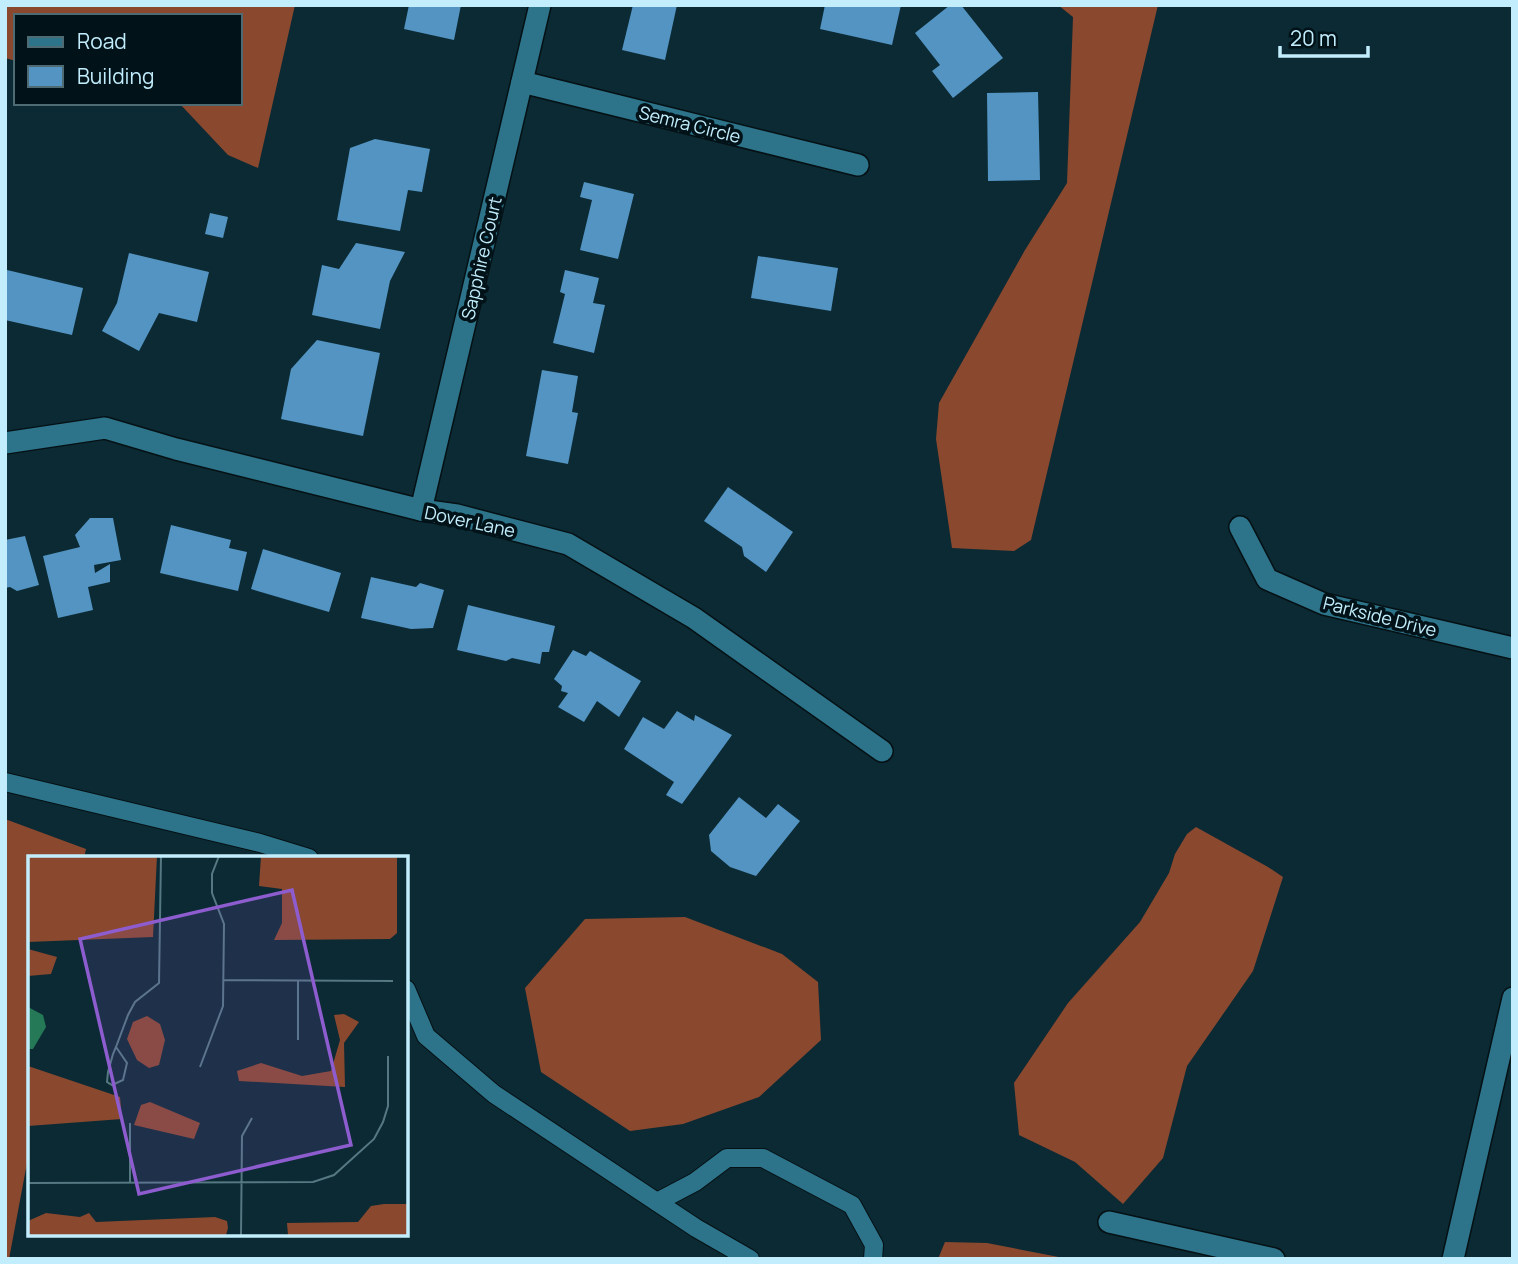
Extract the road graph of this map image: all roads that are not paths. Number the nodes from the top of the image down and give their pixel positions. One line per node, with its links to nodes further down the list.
1 (540, 5): 2 (street, Sapphire Court)
2 (522, 82): 3 (street, Semra Circle); 5 (street, Sapphire Court)
3 (858, 165)
4 (5, 443): 5 (street, Dover Lane)
5 (421, 510): 8 (street, Dover Lane)
6 (1240, 527): 7 (street, Parkside Drive)
7 (1513, 648)
8 (882, 751)
9 (5, 782): 10 (lane)
10 (302, 856)
11 (408, 994): 13 (lane)
12 (1513, 998): 18 (street)
13 (657, 1202): 15 (lane); 16 (lane)
14 (1109, 1223): 17 (street)
15 (750, 1259)
16 (873, 1259)
17 (1273, 1259)
18 (1452, 1259)

